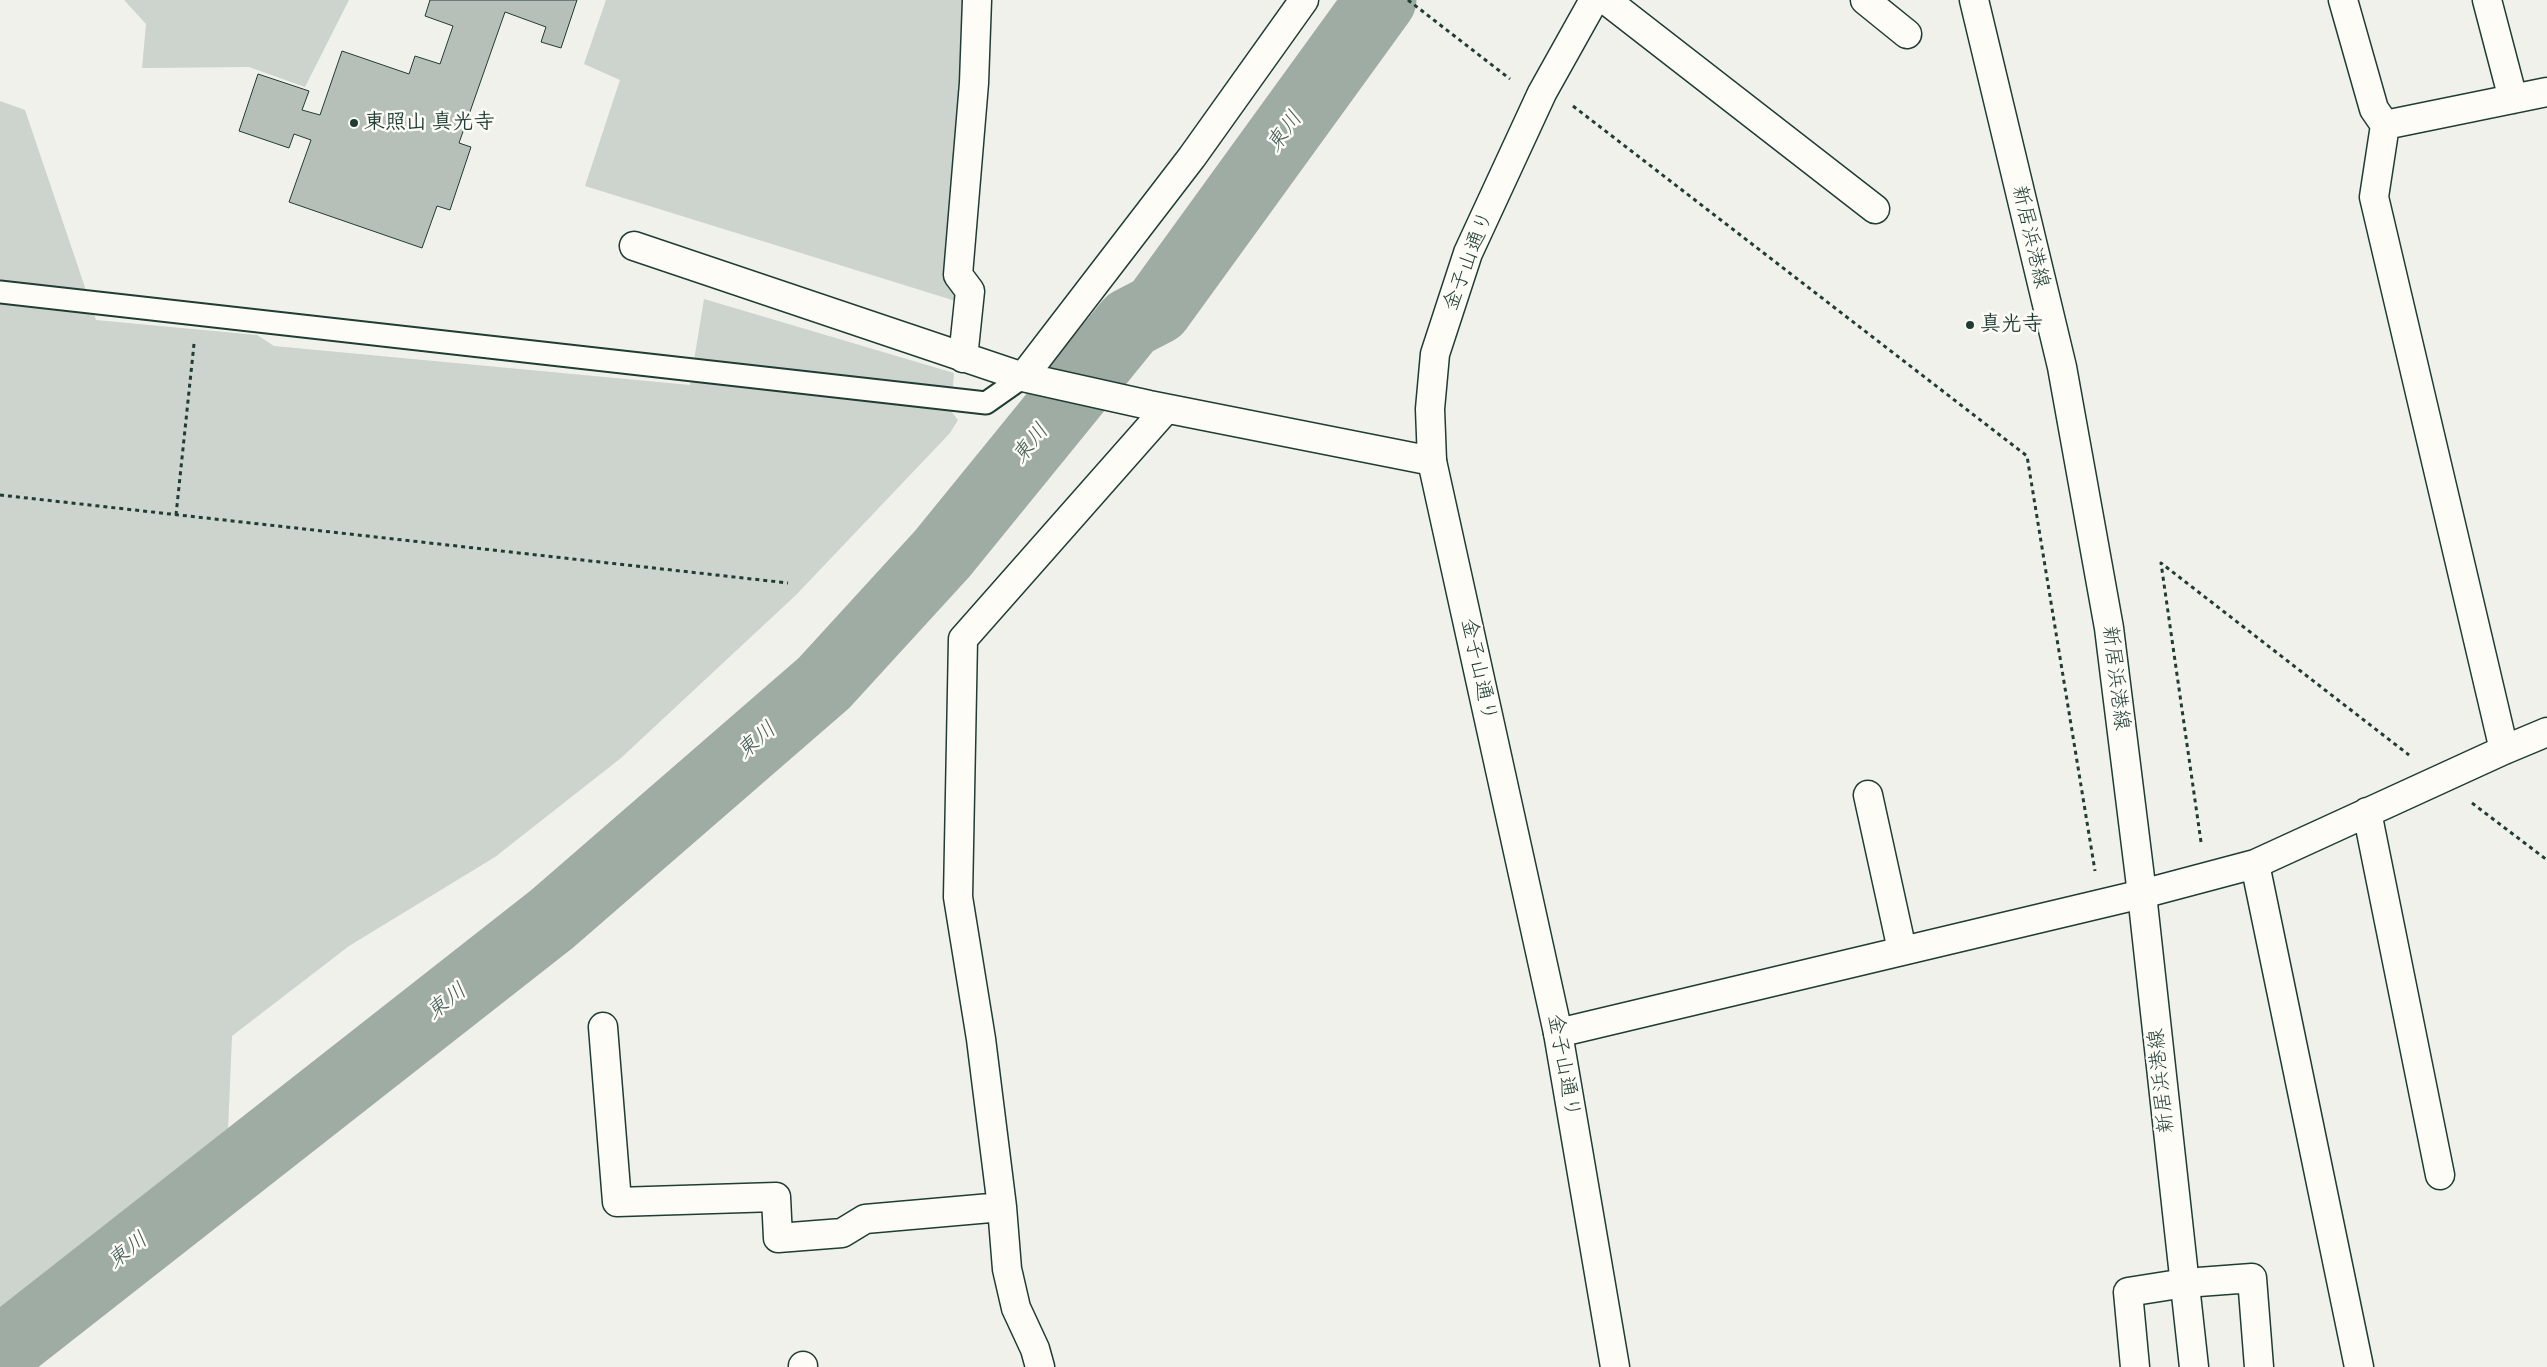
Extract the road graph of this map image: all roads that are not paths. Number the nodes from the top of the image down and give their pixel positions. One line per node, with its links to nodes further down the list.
1 (977, 0): 16 (street)
2 (1304, 0): 17 (street)
3 (1594, 0): 19 (street, 金子山通り)
4 (1606, 0): 13 (street)
5 (1865, 0): 9 (street)
6 (1974, 0): 25 (street, 新居浜港線)
7 (2343, 0): 12 (street)
8 (2487, 0): 11 (street)
9 (1908, 34)
10 (2547, 92): 11 (street)
11 (2513, 99): 12 (street)
12 (2385, 125): 21 (street)
13 (1875, 209)
14 (634, 246): 16 (street)
15 (0, 292): 17 (lane)
16 (963, 358): 17 (street)
17 (1028, 378): 18 (street)
18 (1157, 407): 19 (street); 30 (street)
19 (1432, 461): 28 (street, 金子山通り)
20 (2547, 732): 21 (street)
21 (2504, 750): 23 (street)
22 (1868, 795): 26 (street)
23 (2367, 812): 24 (street); 29 (street)
24 (2255, 864): 25 (street); 37 (street)
25 (2142, 894): 26 (street); 31 (street, 新居浜港線)
26 (1902, 950): 28 (street)
27 (603, 1027): 30 (street)
28 (1558, 1033): 33 (street, 金子山通り)
29 (2440, 1175)
30 (1002, 1207): 32 (street)
31 (2184, 1283): 34 (street); 35 (street, 新居浜港線); 36 (street)
32 (1040, 1367)
33 (1615, 1367)
34 (2135, 1367)
35 (2194, 1367)
36 (2259, 1367)
37 (2359, 1367)

